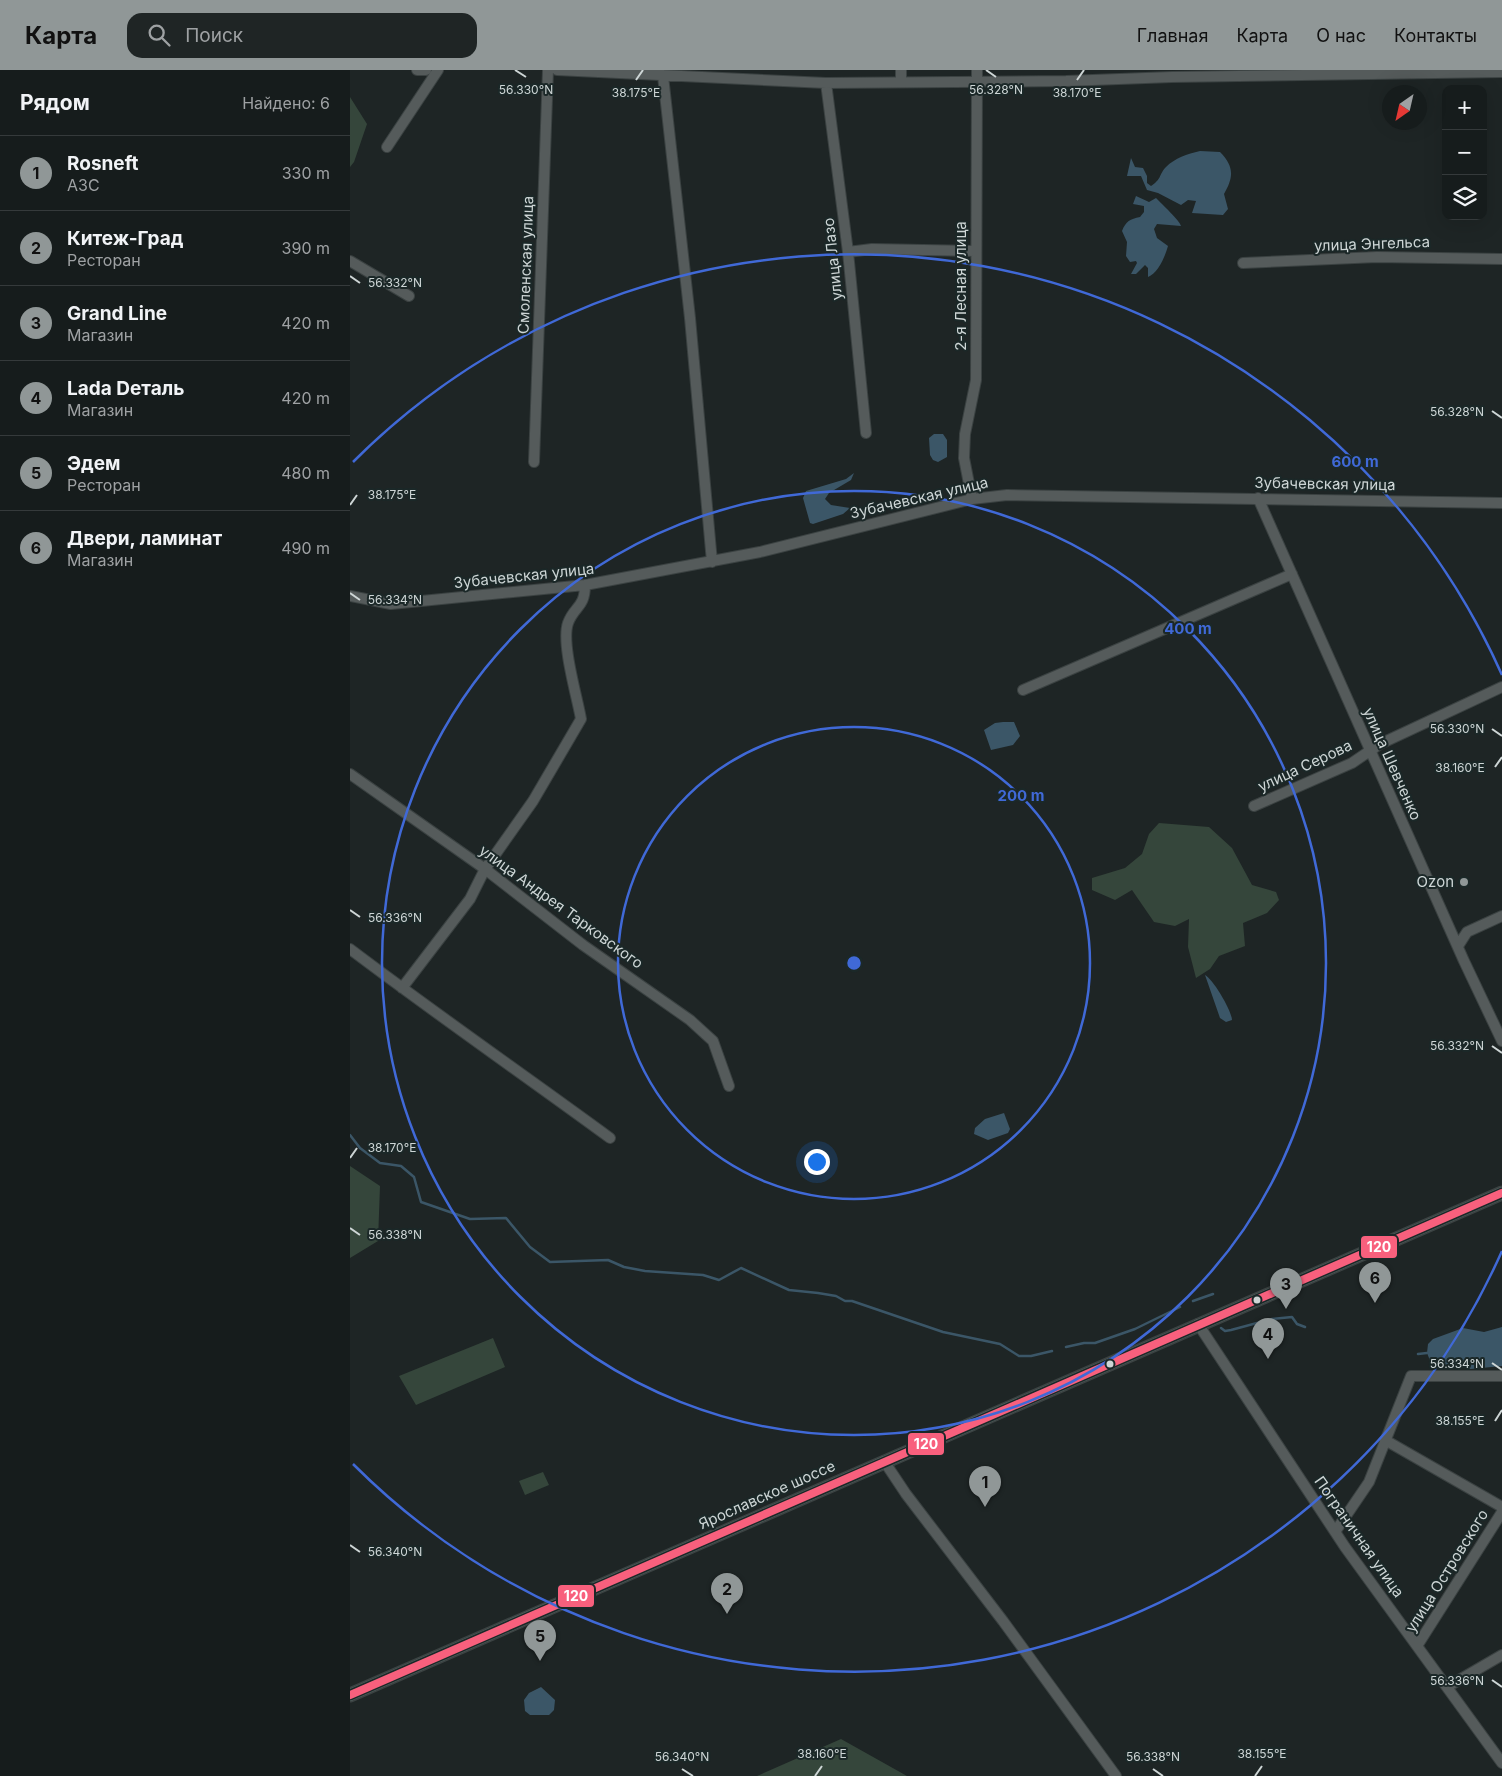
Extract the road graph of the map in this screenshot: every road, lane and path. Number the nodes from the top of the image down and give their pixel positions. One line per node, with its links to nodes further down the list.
1 (417, 70): 2 (street)
2 (426, 70)
3 (438, 70): 14 (street)
4 (548, 70): 22 (street, Смоленская улица)
5 (556, 70): 9 (street)
6 (901, 70): 12 (street)
7 (977, 70): 11 (street, 2-я Лесная улица)
8 (1502, 72): 10 (street)
9 (660, 73): 13 (street); 26 (street)
10 (1172, 73): 11 (street)
11 (977, 81): 12 (street); 15 (street, 2-я Лесная улица)
12 (900, 82): 13 (street)
13 (826, 83): 16 (street, улица Лазо)
14 (386, 147)
15 (975, 251): 16 (street); 24 (street, 2-я Лесная улица)
16 (848, 252): 21 (street, улица Лазо)
17 (1502, 259): 19 (street, улица Энгельса)
18 (350, 261): 20 (street)
19 (1243, 263)
20 (409, 296)
21 (866, 433)
22 (534, 462)
23 (1258, 498): 24 (street, Зубачевская улица); 25 (street, Зубачевская улица); 27 (street, улица Шевченко)
24 (972, 499): 26 (street, Зубачевская улица)
25 (1502, 503)
26 (712, 562): 28 (street, Зубачевская улица)
27 (1292, 574): 31 (street); 32 (street, улица Шевченко)
28 (585, 586): 29 (street, Зубачевская улица); 35 (street)
29 (350, 596)
30 (1502, 687): 32 (street, улица Серова)
31 (1022, 690)
32 (1370, 750): 34 (street, улица Серова); 37 (street, улица Шевченко)
33 (350, 774): 35 (street, улица Андрея Тарковского)
34 (1254, 806)
35 (485, 869): 39 (street); 41 (street, улица Андрея Тарковского)
36 (1502, 916): 37 (street)
37 (1458, 946): 40 (street, улица Шевченко)
38 (350, 949): 39 (street)
39 (402, 988): 42 (street)
40 (1502, 1041)
41 (729, 1086)
42 (610, 1138)
43 (1502, 1193): 44 (main road, Ярославское шоссе)
44 (1198, 1324): 47 (main road, Ярославское шоссе); 50 (street, Пограничная улица)
45 (1502, 1376): 46 (street)
46 (1385, 1440): 48 (street); 50 (street)
47 (884, 1461): 54 (main road, Ярославское шоссе); 57 (street)
48 (1502, 1507)
49 (1502, 1512): 51 (street, улица Островского)
50 (1335, 1532): 51 (street, Пограничная улица)
51 (1417, 1646): 53 (street, Пограничная улица)
52 (1502, 1655): 53 (street)
53 (1447, 1686): 55 (street, Пограничная улица)
54 (350, 1695)
55 (1498, 1751): 56 (street, Пограничная улица)
56 (1502, 1763)
57 (1116, 1776)

